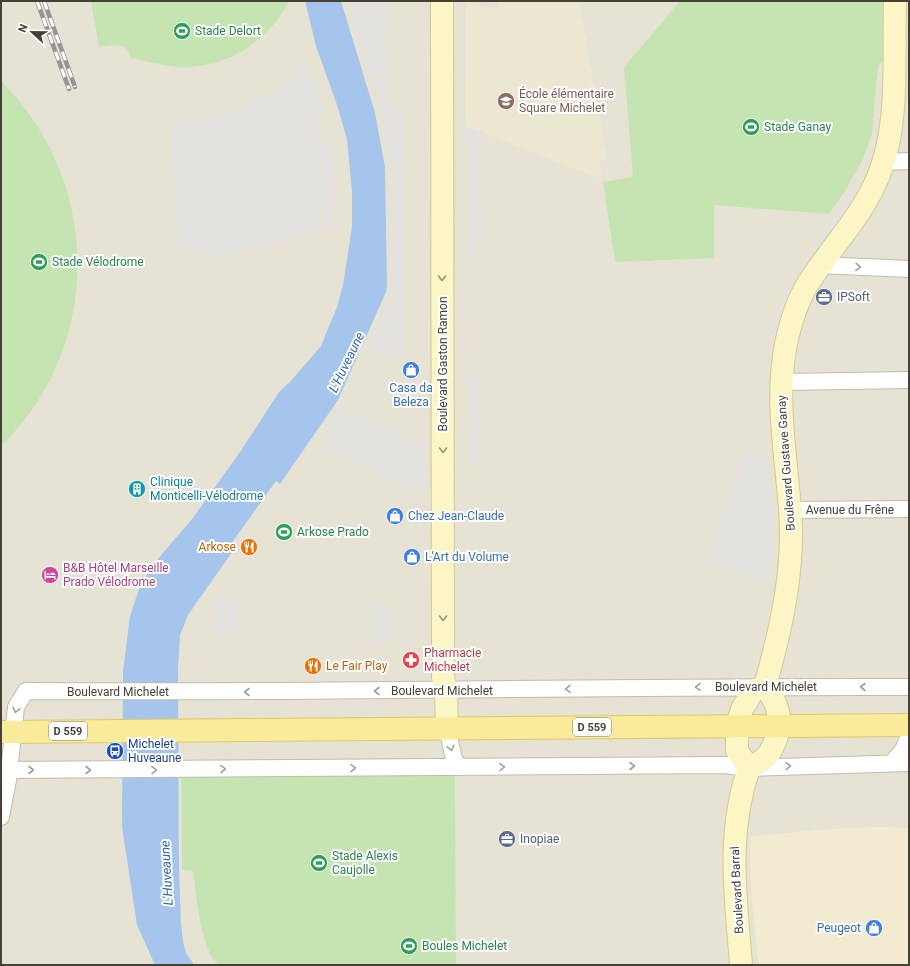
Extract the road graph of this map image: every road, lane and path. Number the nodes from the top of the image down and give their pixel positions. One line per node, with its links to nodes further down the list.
1 (442, 1): 13 (street, Boulevard Gaston Ramon, one-way to 13)
2 (456, 1): 13 (street, Boulevard Gaston Ramon)
3 (895, 1): 5 (street, Boulevard Gustave Ganay)
4 (909, 161): 5 (street)
5 (883, 162): 6 (street, Boulevard Gustave Ganay)
6 (820, 265): 7 (street, one-way to 7); 9 (street, Boulevard Gustave Ganay)
7 (909, 269)
8 (909, 380): 9 (street)
9 (782, 382): 11 (street, Boulevard Gustave Ganay)
10 (909, 509): 11 (street, Avenue du Frêne)
11 (790, 510): 12 (street, Boulevard Gustave Ganay)
12 (765, 686): 13 (street, Boulevard Michelet, one-way to 13); 14 (street, Boulevard Michelet, one-way to 12); 16 (street); 17 (street)
13 (452, 691): 18 (street, Boulevard Gaston Ramon); 19 (street, Boulevard Michelet, one-way to 19)
14 (907, 692)
15 (909, 725): 17 (main road, D 559)
16 (736, 726): 17 (main road, D 559); 18 (main road, D 559); 24 (street)
17 (780, 726): 24 (street)
18 (447, 728): 19 (main road, D 559); 23 (street, one-way to 23)
19 (7, 732): 25 (street)
20 (909, 736): 21 (street)
21 (892, 763): 22 (street); 24 (street, one-way to 21)
22 (909, 763)
23 (459, 767): 24 (street, one-way to 24); 25 (street, one-way to 23)
24 (749, 768): 27 (street, Boulevard Barral)
25 (5, 770): 26 (street)
26 (1, 817)
27 (741, 965)

